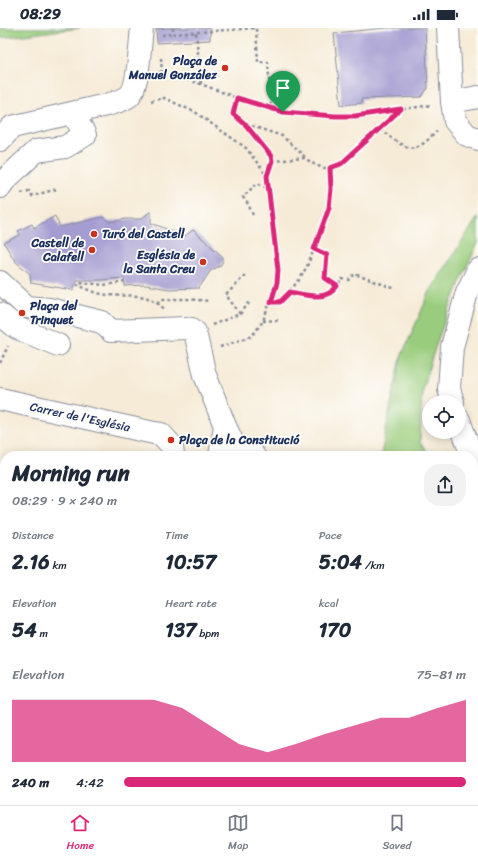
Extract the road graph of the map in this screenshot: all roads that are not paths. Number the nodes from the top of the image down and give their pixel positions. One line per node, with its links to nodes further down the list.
1 (142, 28): 5 (street)
2 (448, 28): 4 (street)
3 (478, 98): 4 (street)
4 (452, 102): 6 (street)
5 (73, 113): 7 (street); 8 (street)
6 (478, 139)
7 (0, 140)
8 (9, 190)
9 (478, 270): 15 (street)
10 (0, 282): 11 (street)
11 (28, 307): 13 (street); 17 (street)
12 (0, 314): 13 (street)
13 (17, 328): 14 (street)
14 (58, 345)
15 (451, 395)
16 (0, 399): 19 (street, Carrer de l'Església)
17 (225, 426): 20 (street); 21 (street)
18 (466, 438): 22 (street)
19 (172, 451)
20 (221, 451)
21 (245, 451)
22 (471, 451)

